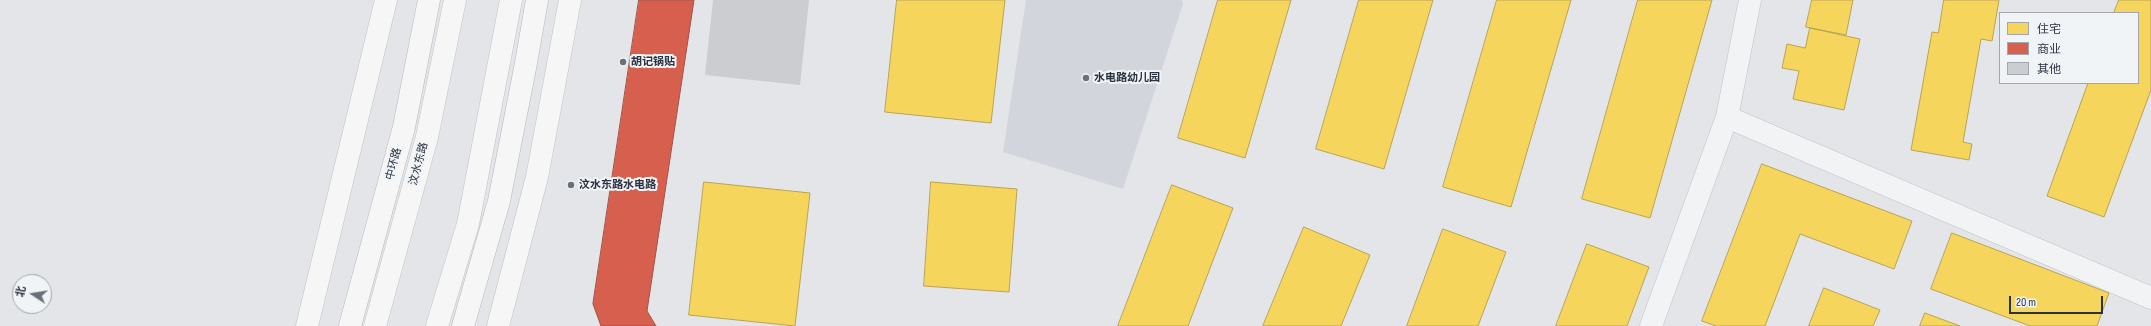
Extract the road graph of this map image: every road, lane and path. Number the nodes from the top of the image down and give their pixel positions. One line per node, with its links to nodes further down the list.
1 (386, 0): 10 (main road)
2 (429, 0): 11 (main road, 中环路)
3 (455, 0): 12 (main road, 汶水东路)
4 (511, 0): 13 (main road)
5 (537, 0): 14 (main road)
6 (570, 0): 15 (main road)
7 (1750, 0): 8 (street)
8 (1728, 117): 9 (street); 16 (street)
9 (2151, 298)
10 (306, 326)
11 (350, 326)
12 (375, 326)
13 (437, 326)
14 (463, 326)
15 (498, 326)
16 (1651, 326)

